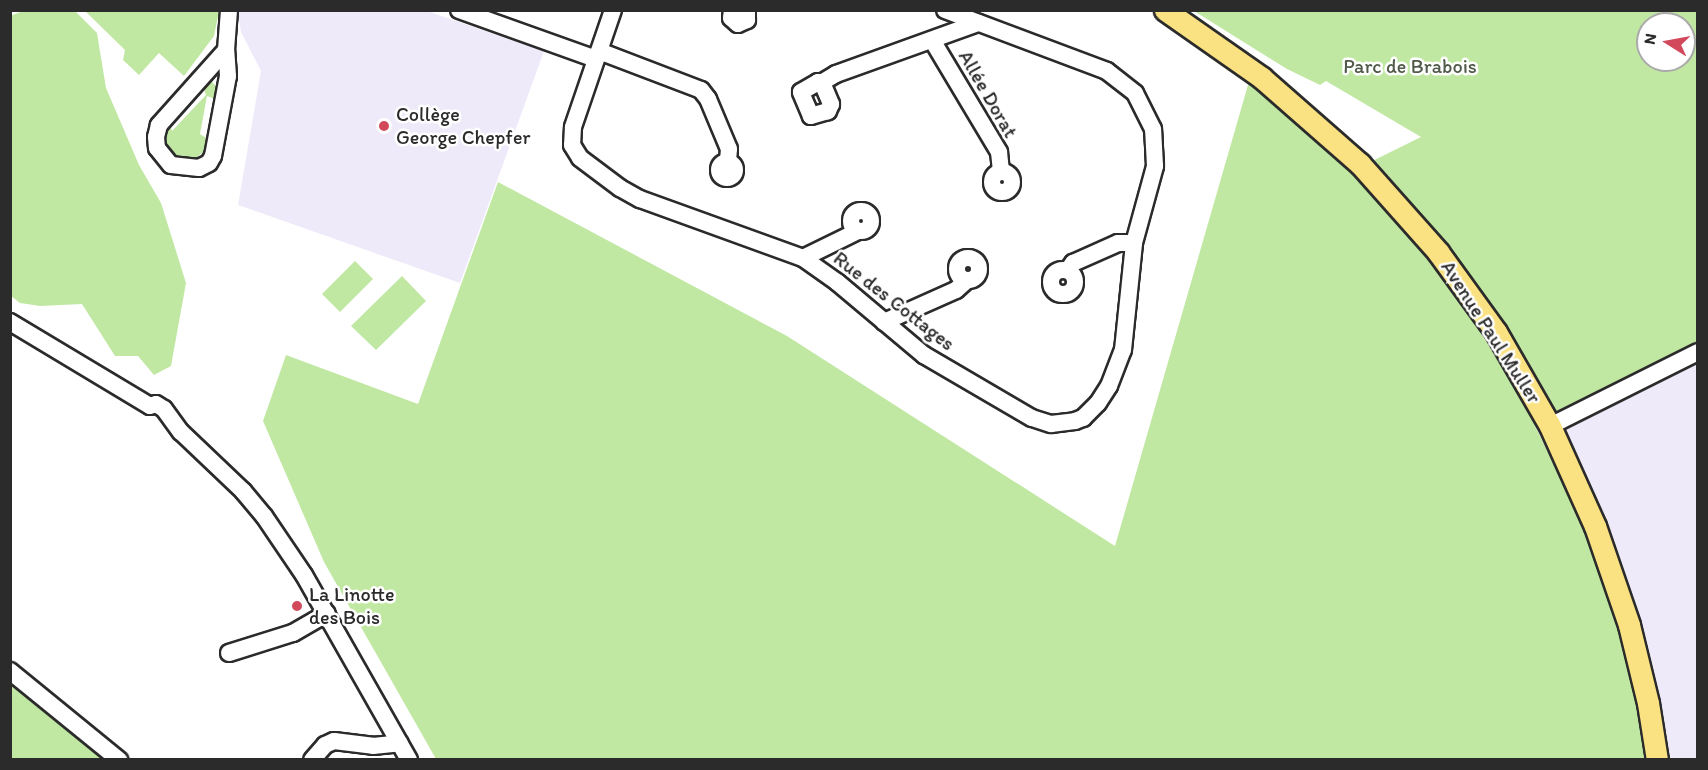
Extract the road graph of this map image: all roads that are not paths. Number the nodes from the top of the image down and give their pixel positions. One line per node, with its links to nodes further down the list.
1 (229, 10): 10 (street)
2 (459, 10): 11 (street)
3 (613, 10): 11 (street, Rue des Cottages)
4 (732, 10): 5 (street)
5 (747, 10)
6 (945, 10): 8 (street, Rue des Cottages)
7 (1165, 10): 23 (main road, Avenue Paul Muller)
8 (978, 23): 9 (street); 16 (street, Rue des Cottages)
9 (926, 42): 12 (street); 14 (street, Allée Dorat)
10 (226, 50): 10 (street)
11 (597, 55): 13 (street); 17 (street, Rue des Cottages)
12 (821, 83)
13 (729, 161)
14 (1001, 172)
15 (858, 231): 17 (street)
16 (1134, 243): 18 (street); 21 (street, Rue des Cottages)
17 (803, 258): 21 (street, Rue des Cottages)
18 (1068, 270)
19 (967, 280): 21 (street)
20 (10, 322): 24 (street)
21 (884, 322)
22 (1698, 352): 23 (street)
23 (1550, 426): 31 (main road, Avenue Paul Muller)
24 (327, 614): 25 (street); 27 (street)
25 (229, 653)
26 (10, 671): 28 (street)
27 (400, 743): 29 (street); 30 (street)
28 (119, 759)
29 (312, 759)
30 (409, 759)
31 (1657, 759)

